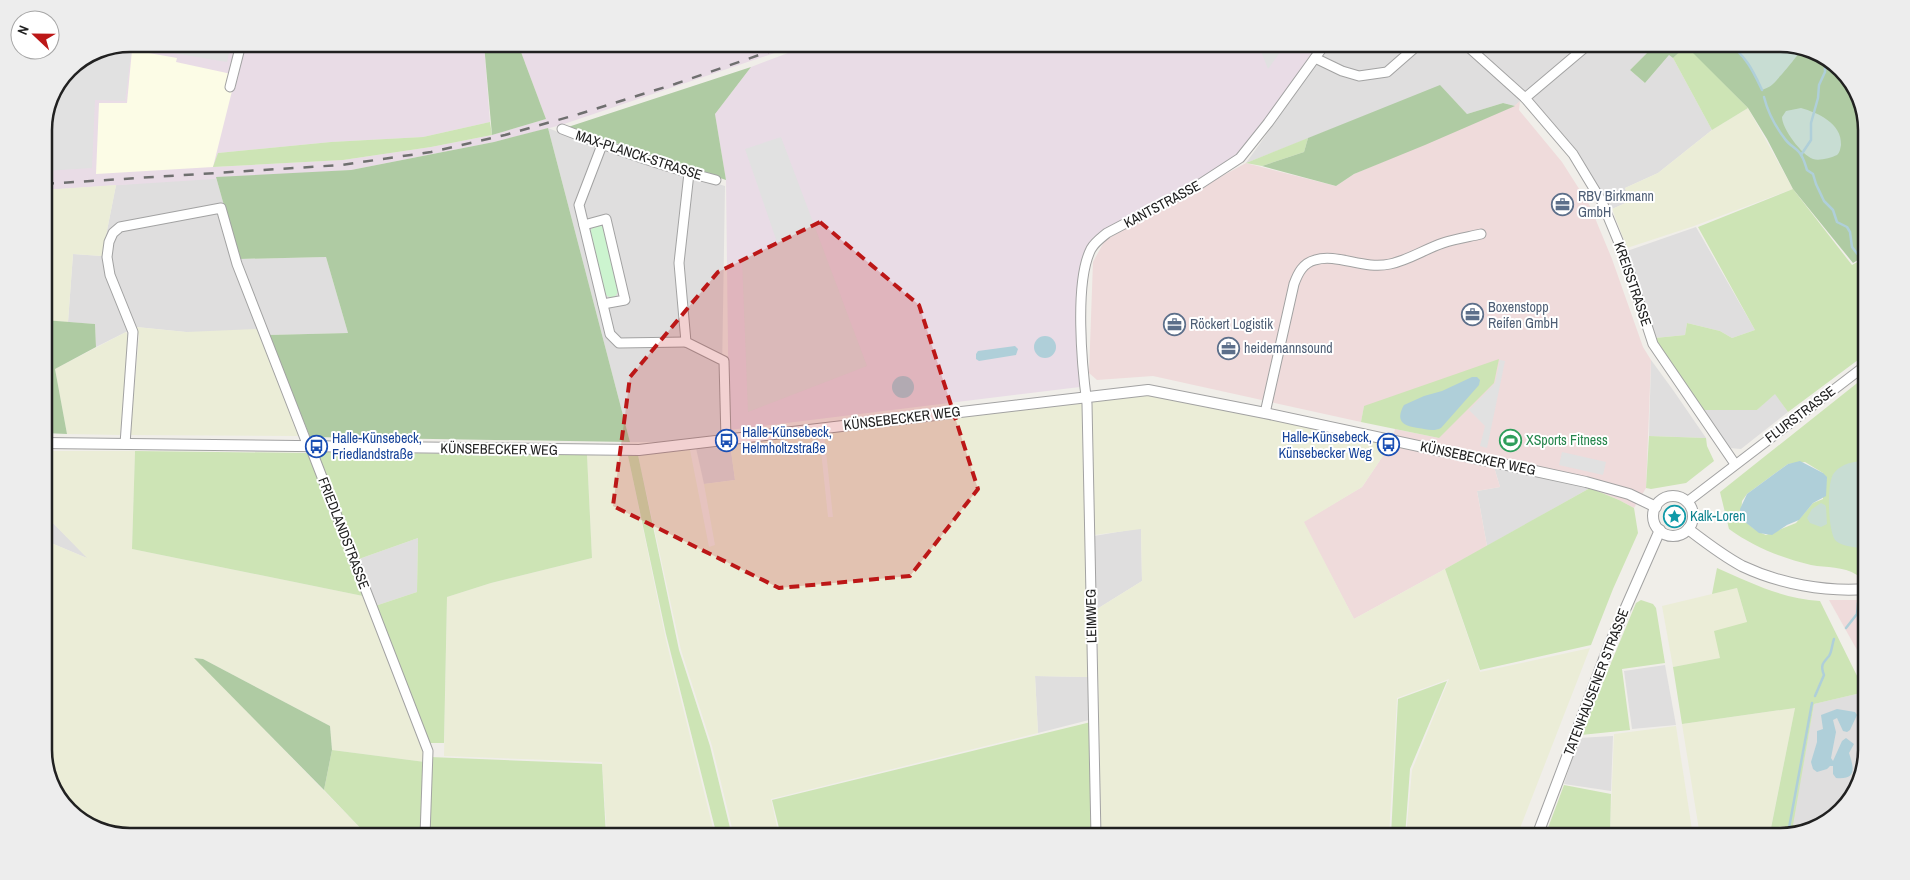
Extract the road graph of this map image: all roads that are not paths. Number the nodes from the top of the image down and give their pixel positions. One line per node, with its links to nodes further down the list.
1 (239, 52): 7 (street)
2 (1319, 52): 6 (street, KANTSTRASSE)
3 (1410, 52): 6 (street)
4 (1474, 52): 8 (street, KREISSTRASSE)
5 (1580, 52): 8 (street)
6 (1315, 58): 18 (street, KANTSTRASSE)
7 (230, 87)
8 (1525, 98): 24 (street, KREISSTRASSE)
9 (562, 129): 10 (street, MAX-PLANCK-STRASSE)
10 (602, 145): 11 (street, MAX-PLANCK-STRASSE); 13 (street)
11 (689, 173): 12 (street, MAX-PLANCK-STRASSE); 16 (street)
12 (716, 180)
13 (584, 224): 15 (street); 15 (street)
14 (1481, 234): 19 (street)
15 (603, 304): 16 (street)
16 (686, 342): 20 (street)
17 (1857, 372): 24 (street, FLURSTRASSE)
18 (1086, 396): 19 (street, KÜNSEBECKER WEG); 20 (street, KÜNSEBECKER WEG); 31 (street, LEIMWEG)
19 (1265, 413): 26 (street, KÜNSEBECKER WEG)
20 (726, 440): 23 (street, KÜNSEBECKER WEG)
21 (53, 444): 22 (street, KÜNSEBECKER WEG)
22 (125, 444): 23 (street, KÜNSEBECKER WEG); 23 (street, FRIEDLANDSTRASSE)
23 (310, 446): 30 (street, FRIEDLANDSTRASSE)
24 (1735, 464): 25 (street)
25 (1687, 502): 26 (street); 27 (street)
26 (1656, 507): 28 (street)
27 (1688, 528): 28 (street); 29 (street)
28 (1660, 530): 32 (street, TATENHAUSENER STRASSE)
29 (1858, 588)
30 (425, 828)
31 (1096, 828)
32 (1540, 828)

